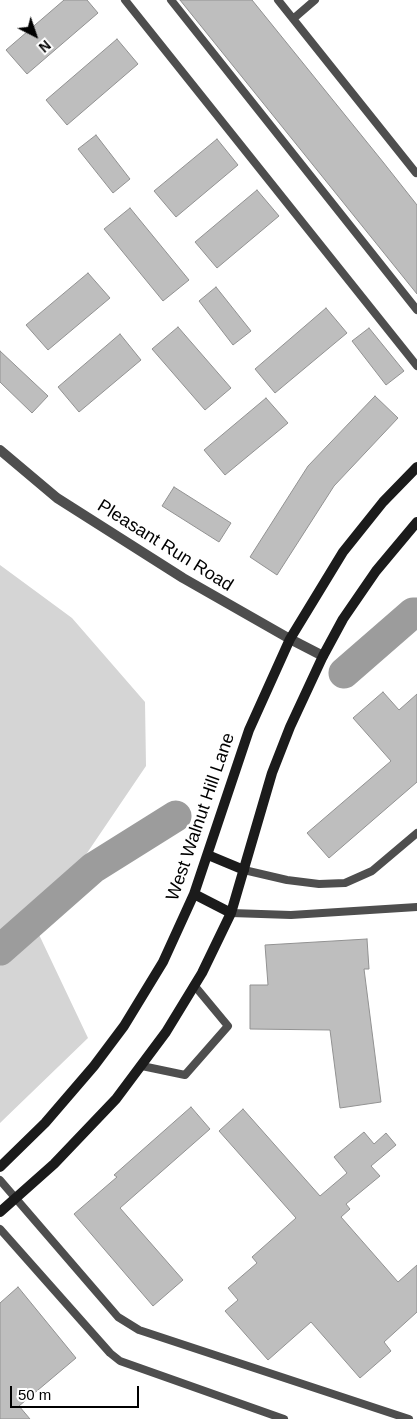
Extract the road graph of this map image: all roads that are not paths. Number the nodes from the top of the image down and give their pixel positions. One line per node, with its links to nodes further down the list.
1 (124, 0): 8 (lane)
2 (171, 0): 7 (lane)
3 (278, 0): 5 (lane)
4 (315, 0): 5 (lane)
5 (293, 19): 6 (lane)
6 (417, 173)
7 (417, 310)
8 (417, 366)
9 (0, 450): 12 (street, Pleasant Run Road)
10 (415, 471): 12 (main road, West Walnut Hill Lane)
11 (417, 522): 13 (main road)
12 (290, 639): 13 (street, Pleasant Run Road); 15 (main road, West Walnut Hill Lane)
13 (323, 656): 16 (main road)
14 (417, 833): 16 (lane)
15 (208, 855): 16 (main road); 17 (main road, West Walnut Hill Lane)
16 (244, 870): 19 (main road)
17 (194, 894): 19 (main road); 22 (main road, West Walnut Hill Lane)
18 (417, 907): 19 (lane)
19 (230, 913): 20 (main road)
20 (194, 985): 21 (main road); 21 (lane)
21 (142, 1066): 24 (main road)
22 (0, 1167)
23 (0, 1180): 24 (lane)
24 (16, 1198): 25 (main road); 28 (lane)
25 (0, 1212)
26 (0, 1229): 27 (lane)
27 (284, 1419)
28 (410, 1419)

